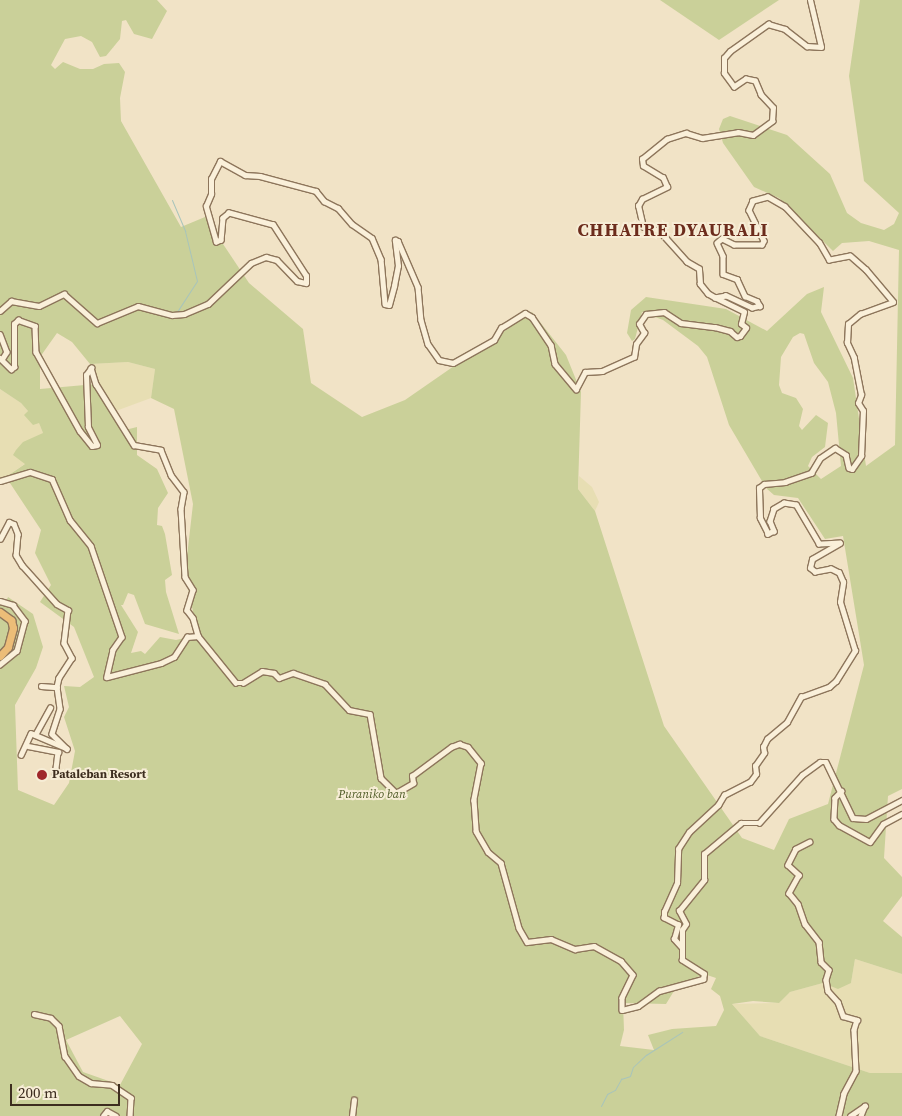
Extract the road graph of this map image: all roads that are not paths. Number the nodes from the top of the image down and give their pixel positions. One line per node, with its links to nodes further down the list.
1 (810, 0): 2 (street)
2 (715, 298): 3 (street); 24 (street)
3 (0, 311)
4 (0, 334): 5 (street)
5 (1, 359): 10 (street)
6 (0, 481): 10 (street)
7 (0, 539): 14 (street)
8 (0, 601): 12 (street)
9 (0, 612): 11 (highway)
10 (198, 636): 24 (street)
11 (0, 656)
12 (0, 665)
13 (41, 686): 14 (street)
14 (57, 688): 16 (street)
15 (50, 708): 16 (street)
16 (35, 735): 17 (street)
17 (28, 746): 18 (street); 19 (street)
18 (21, 755)
19 (55, 775)
20 (842, 791): 21 (street); 22 (street); 24 (street)
21 (902, 800)
22 (902, 814)
23 (810, 842): 31 (street)
24 (682, 948)
25 (34, 1014): 29 (street)
26 (354, 1100): 30 (street)
27 (102, 1116): 28 (street)
28 (116, 1116)
29 (130, 1116)
30 (352, 1116)
31 (839, 1116)
32 (850, 1116): 33 (street)
33 (861, 1116)

